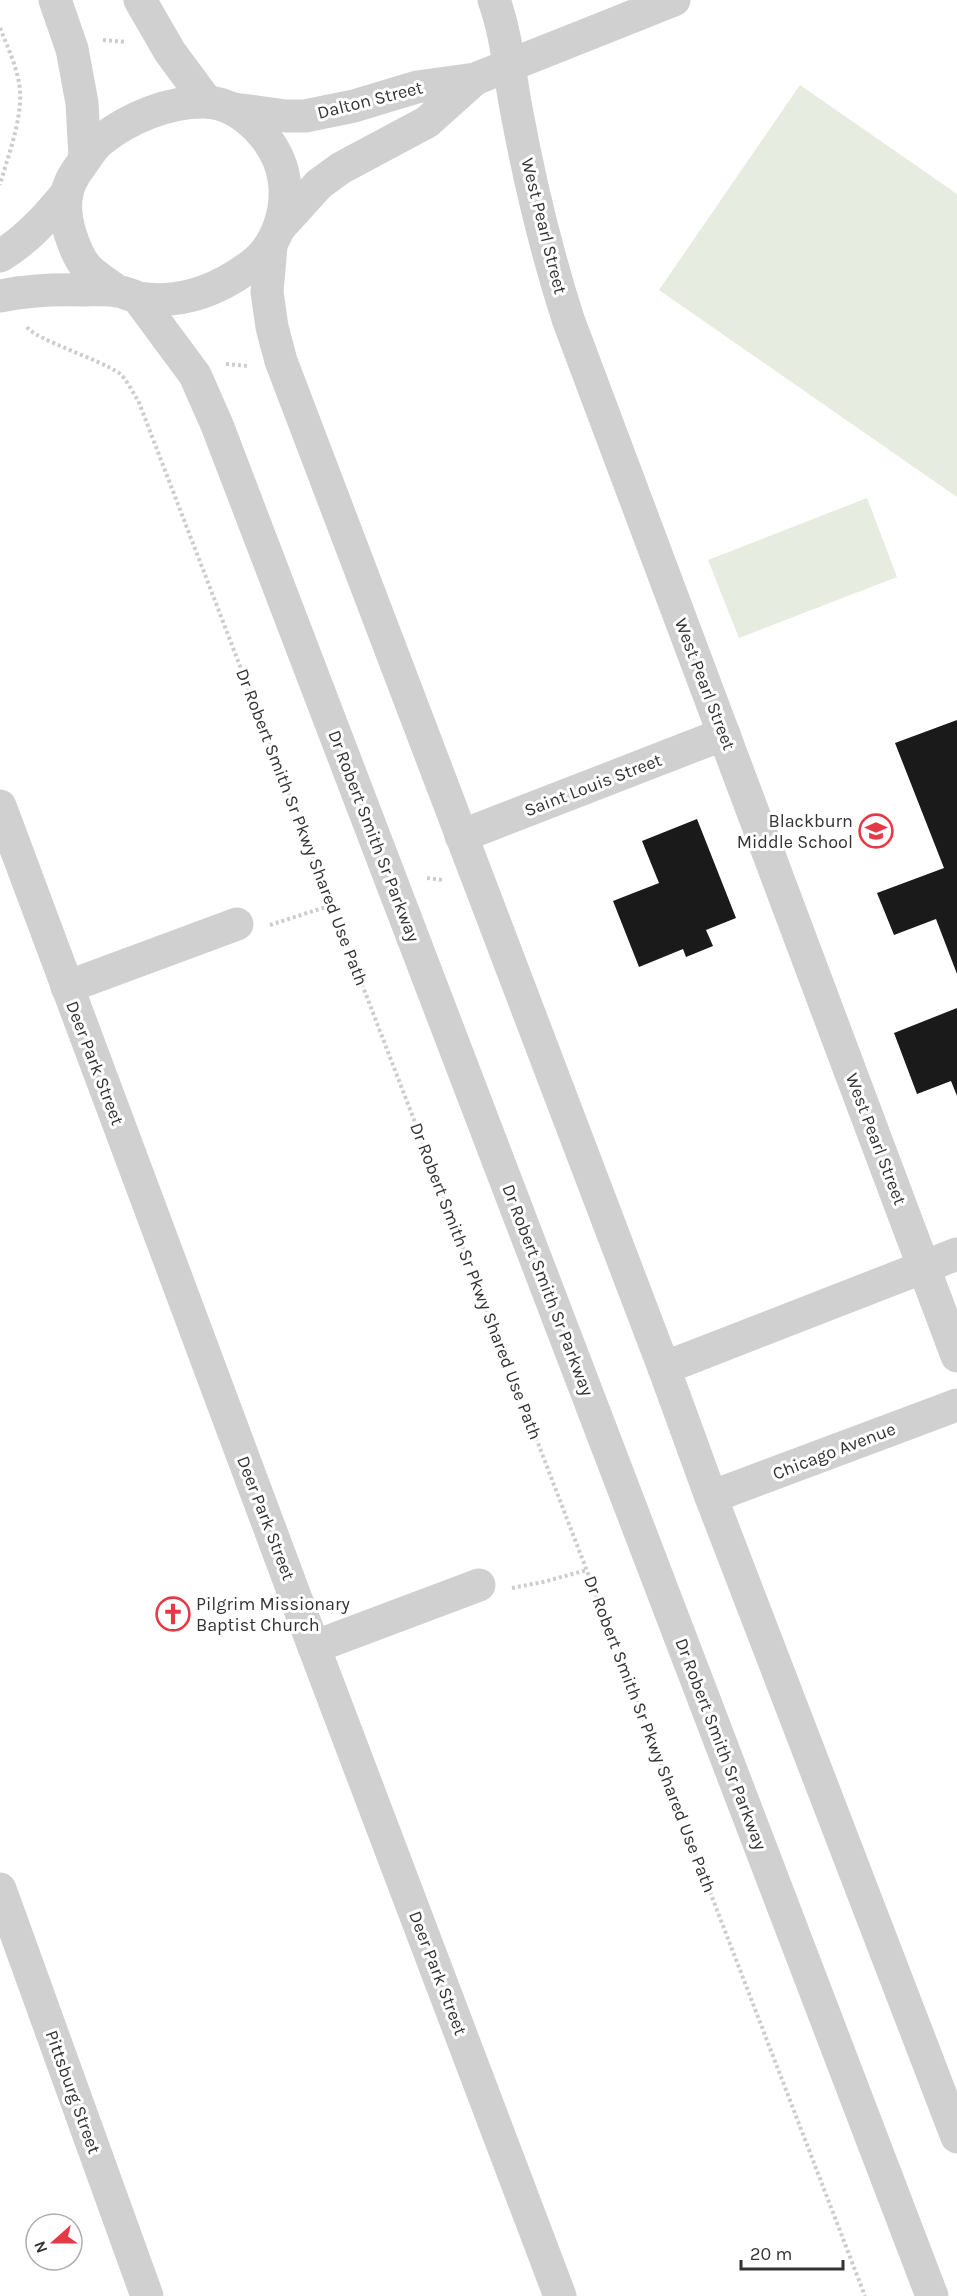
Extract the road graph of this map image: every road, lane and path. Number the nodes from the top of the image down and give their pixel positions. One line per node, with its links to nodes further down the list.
1 (55, 0): 11 (street)
2 (140, 0): 10 (street)
3 (494, 0): 8 (street, West Pearl Street)
4 (674, 0): 8 (street, Dalton Street)
5 (0, 28): 12 (path)
6 (93, 40): 7 (path)
7 (132, 42)
8 (510, 66): 9 (street, Dalton Street); 21 (street, West Pearl Street)
9 (475, 80): 10 (street, Dalton Street); 14 (street, Dalton Street)
10 (218, 105): 11 (street); 14 (street)
11 (86, 159): 13 (street)
12 (0, 185)
13 (67, 193): 15 (street); 16 (street)
14 (275, 237): 16 (street); 23 (street)
15 (0, 256)
16 (128, 294): 17 (street); 43 (street, Dr Robert Smith Sr Parkway)
17 (0, 296)
18 (24, 321): 26 (path, Dr Robert Smith Sr Pkwy Shared Use Path)
19 (219, 363): 20 (path)
20 (256, 367)
21 (724, 734): 23 (street, Saint Louis Street); 30 (street, West Pearl Street)
22 (0, 806): 28 (street, Deer Park Street)
23 (461, 836): 32 (street)
24 (423, 877): 25 (path)
25 (453, 881)
26 (332, 905): 27 (path); 35 (path, Dr Robert Smith Sr Pkwy Shared Use Path)
27 (237, 924): 28 (street)
28 (67, 987): 37 (street, Deer Park Street)
29 (957, 1254): 30 (street)
30 (924, 1267): 31 (street, West Pearl Street); 32 (street)
31 (957, 1356)
32 (664, 1368): 34 (street)
33 (957, 1405): 34 (street, Chicago Avenue)
34 (711, 1497): 39 (street)
35 (587, 1570): 36 (path); 42 (path, Dr Robert Smith Sr Pkwy Shared Use Path)
36 (479, 1585): 37 (street)
37 (315, 1647): 41 (street, Deer Park Street)
38 (0, 1889): 40 (street, Pittsburg Street)
39 (957, 2137)
40 (147, 2296)
41 (560, 2296)
42 (865, 2296)
43 (932, 2296)

